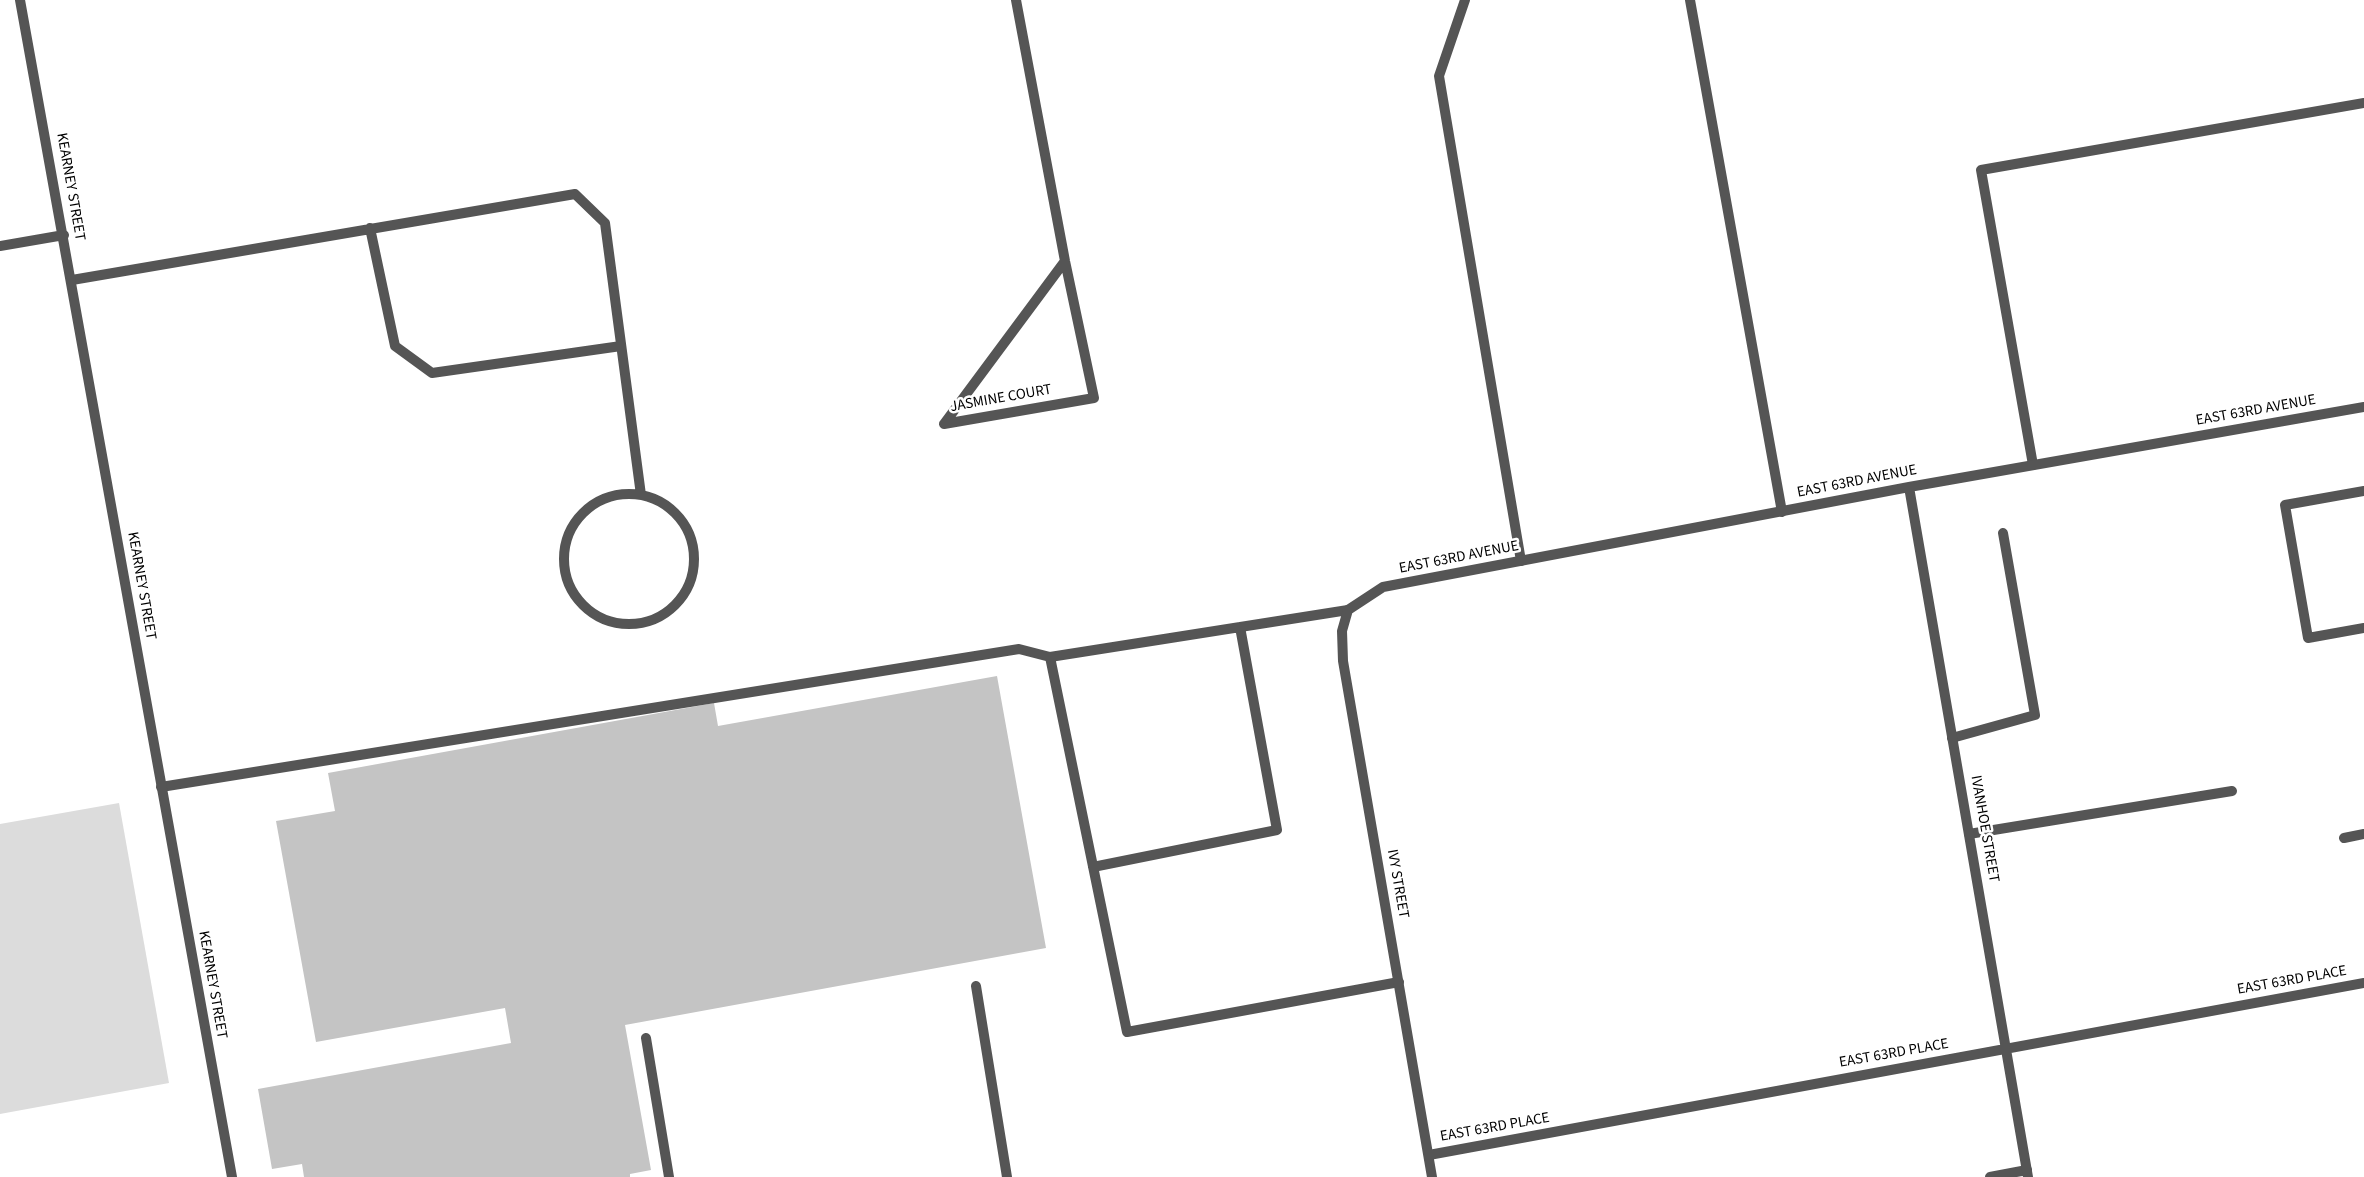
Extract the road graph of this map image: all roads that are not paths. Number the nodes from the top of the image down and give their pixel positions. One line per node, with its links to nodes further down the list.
1 (20, 0): 7 (street, KEARNEY STREET)
2 (1016, 0): 9 (street, JASMINE COURT)
3 (1465, 0): 19 (street)
4 (1690, 0): 17 (street)
5 (2364, 103): 13 (street)
6 (370, 228): 10 (street); 11 (street); 11 (street)
7 (64, 235): 8 (street); 10 (street, KEARNEY STREET)
8 (0, 246)
9 (1065, 261): 9 (street, JASMINE COURT)
10 (72, 280): 25 (street, KEARNEY STREET)
11 (621, 346): 16 (street)
12 (2364, 407): 13 (street, EAST 63RD AVENUE)
13 (2033, 465): 14 (street, EAST 63RD AVENUE)
14 (1909, 487): 17 (street, EAST 63RD AVENUE); 24 (street, IVANHOE STREET)
15 (2364, 492): 22 (street)
16 (641, 495): 16 (street)
17 (1782, 512): 19 (street, EAST 63RD AVENUE)
18 (2003, 533): 24 (street)
19 (1521, 561): 20 (street, EAST 63RD AVENUE)
20 (1348, 610): 21 (street); 31 (street, IVY STREET)
21 (1240, 626): 23 (street); 30 (street)
22 (2364, 628)
23 (1050, 657): 25 (street); 30 (street)
24 (1952, 738): 27 (street, IVANHOE STREET)
25 (161, 787): 38 (street, KEARNEY STREET)
26 (2232, 791): 27 (street)
27 (1969, 834): 35 (street, IVANHOE STREET)
28 (2364, 834): 29 (street)
29 (2344, 838)
30 (1093, 867): 31 (street)
31 (1399, 982): 36 (street, IVY STREET)
32 (2364, 983): 35 (street, EAST 63RD PLACE)
33 (976, 986): 40 (street)
34 (646, 1038): 39 (street)
35 (2007, 1048): 36 (street, EAST 63RD PLACE); 37 (street, IVANHOE STREET)
36 (1429, 1155): 41 (street, IVY STREET)
37 (2027, 1174): 42 (street)
38 (232, 1177)
39 (669, 1177)
40 (1007, 1177)
41 (1432, 1177)
42 (1990, 1177)

